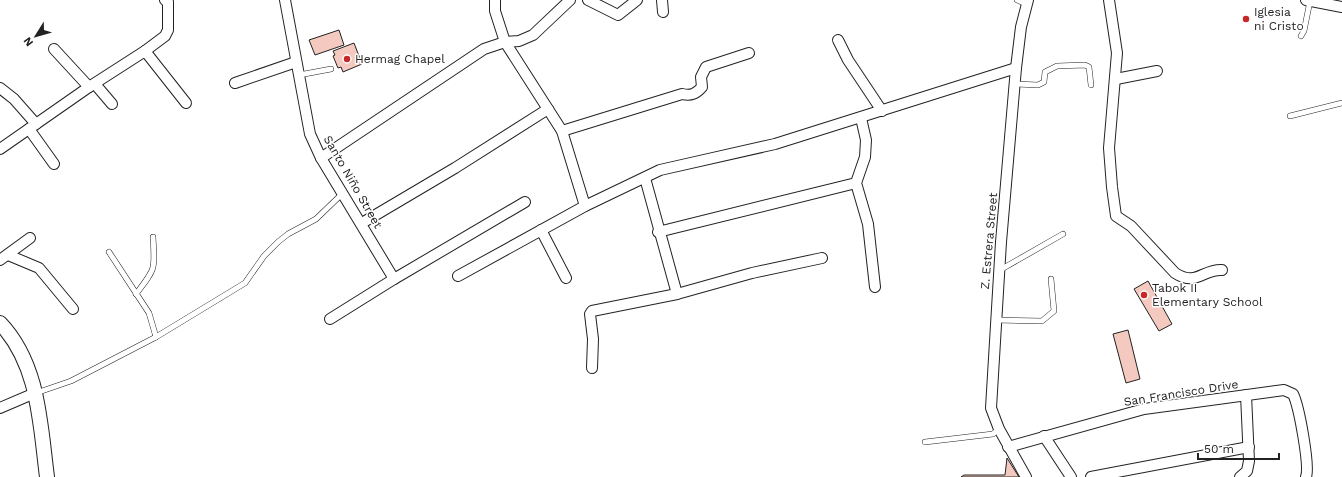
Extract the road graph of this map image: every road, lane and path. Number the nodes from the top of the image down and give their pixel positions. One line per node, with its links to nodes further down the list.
1 (165, 0): 17 (street)
2 (285, 0): 19 (street, Santo Niño Street)
3 (494, 0): 15 (street)
4 (570, 0): 15 (street)
5 (588, 0): 6 (street)
6 (637, 0)
7 (662, 0): 12 (street)
8 (1109, 0): 24 (street)
9 (1308, 0): 11 (street); 13 (lane)
10 (1023, 1): 21 (street, Z. Estrera Street)
11 (1342, 7)
12 (663, 12)
13 (1301, 36)
14 (838, 40): 34 (street)
15 (504, 42): 33 (street); 40 (street)
16 (54, 49): 28 (street)
17 (145, 51): 28 (street); 30 (street)
18 (749, 53): 38 (street)
19 (296, 62): 23 (street, Santo Niño Street); 25 (street)
20 (331, 68): 23 (lane)
21 (1016, 68): 26 (street, Z. Estrera Street); 34 (street)
22 (1157, 71): 24 (street)
23 (299, 75): 40 (street, Santo Niño Street)
24 (1116, 79): 56 (street)
25 (235, 83)
26 (1015, 84): 27 (lane); 57 (street, Z. Estrera Street)
27 (1091, 85)
28 (92, 86): 32 (street); 37 (street)
29 (0, 88): 37 (street)
30 (186, 103)
31 (1342, 103): 35 (lane)
32 (112, 104)
33 (548, 109): 38 (street); 47 (street)
34 (882, 112): 36 (street)
35 (1290, 116)
36 (861, 118): 42 (street); 43 (street)
37 (33, 126): 39 (street); 41 (street)
38 (562, 131): 46 (street)
39 (0, 149)
40 (321, 158): 44 (street, Santo Niño Street)
41 (54, 164)
42 (644, 178): 46 (street); 49 (street)
43 (856, 183): 49 (street); 62 (street)
44 (343, 193): 47 (street, Santo Niño Street); 69 (lane)
45 (525, 202): 60 (street)
46 (585, 206): 48 (street)
47 (362, 223): 60 (street, Santo Niño Street)
48 (541, 230): 58 (street); 59 (street)
49 (658, 232): 64 (street)
50 (1063, 234): 57 (lane)
51 (153, 237): 63 (lane)
52 (30, 238): 54 (street)
53 (109, 252): 63 (lane)
54 (4, 257): 65 (street)
55 (822, 258): 64 (street)
56 (1222, 270)
57 (999, 271): 67 (street, Z. Estrera Street)
58 (458, 276)
59 (566, 278)
60 (394, 279): 66 (street)
61 (1051, 279): 67 (lane)
62 (875, 287)
63 (136, 294): 69 (lane)
64 (676, 294): 70 (street)
65 (73, 308)
66 (330, 318)
67 (996, 320): 74 (street, Z. Estrera Street)
68 (0, 323): 71 (street)
69 (156, 337): 71 (lane)
70 (592, 368)
71 (35, 393): 73 (street); 79 (street)
72 (1246, 395): 75 (street, San Francisco Drive); 78 (street); 84 (street, San Francisco Drive)
73 (0, 408)
74 (999, 430): 76 (lane); 77 (street, Z. Estrera Street)
75 (1044, 436): 77 (street, San Francisco Drive); 81 (street)
76 (925, 442)
77 (1008, 447): 80 (street, Z. Estrera Street)
78 (1249, 447): 82 (street); 83 (street)
79 (47, 477)
80 (1026, 477)
81 (1071, 477)
82 (1091, 477)
83 (1240, 477)
84 (1306, 477)

